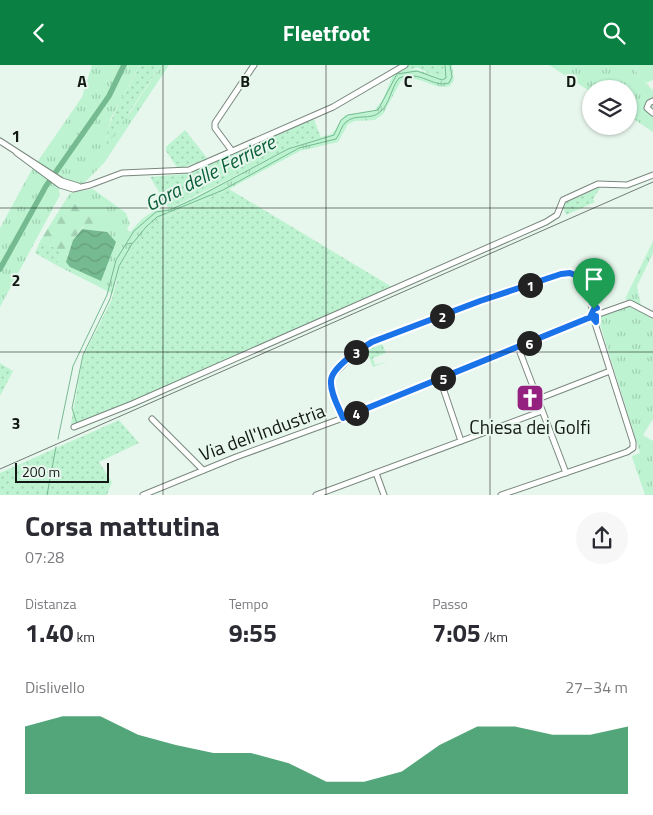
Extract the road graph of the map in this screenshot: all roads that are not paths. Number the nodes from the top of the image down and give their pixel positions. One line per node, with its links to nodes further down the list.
1 (254, 65): 6 (street)
2 (405, 65): 6 (street)
3 (653, 101): 4 (street)
4 (653, 113)
5 (0, 141): 6 (street)
6 (232, 151)
7 (653, 175): 17 (street)
8 (595, 315): 9 (street); 10 (street, Via dell'Industria); 11 (street); 15 (street)
9 (653, 315)
10 (518, 347): 12 (street, Via dell'Industria); 13 (street)
11 (610, 371): 13 (street); 21 (street)
12 (440, 379): 15 (street, Via dell'Industria); 18 (street)
13 (538, 399): 14 (street)
14 (542, 411): 18 (street); 21 (street)
15 (343, 418): 19 (street, Via dell'Industria)
16 (152, 419): 19 (street)
17 (74, 427)
18 (461, 441): 20 (street)
19 (202, 470): 22 (street, Via dell'Industria)
20 (376, 473): 23 (street); 24 (street)
21 (566, 473): 25 (street)
22 (143, 495)
23 (316, 495)
24 (384, 495)
25 (501, 495)

